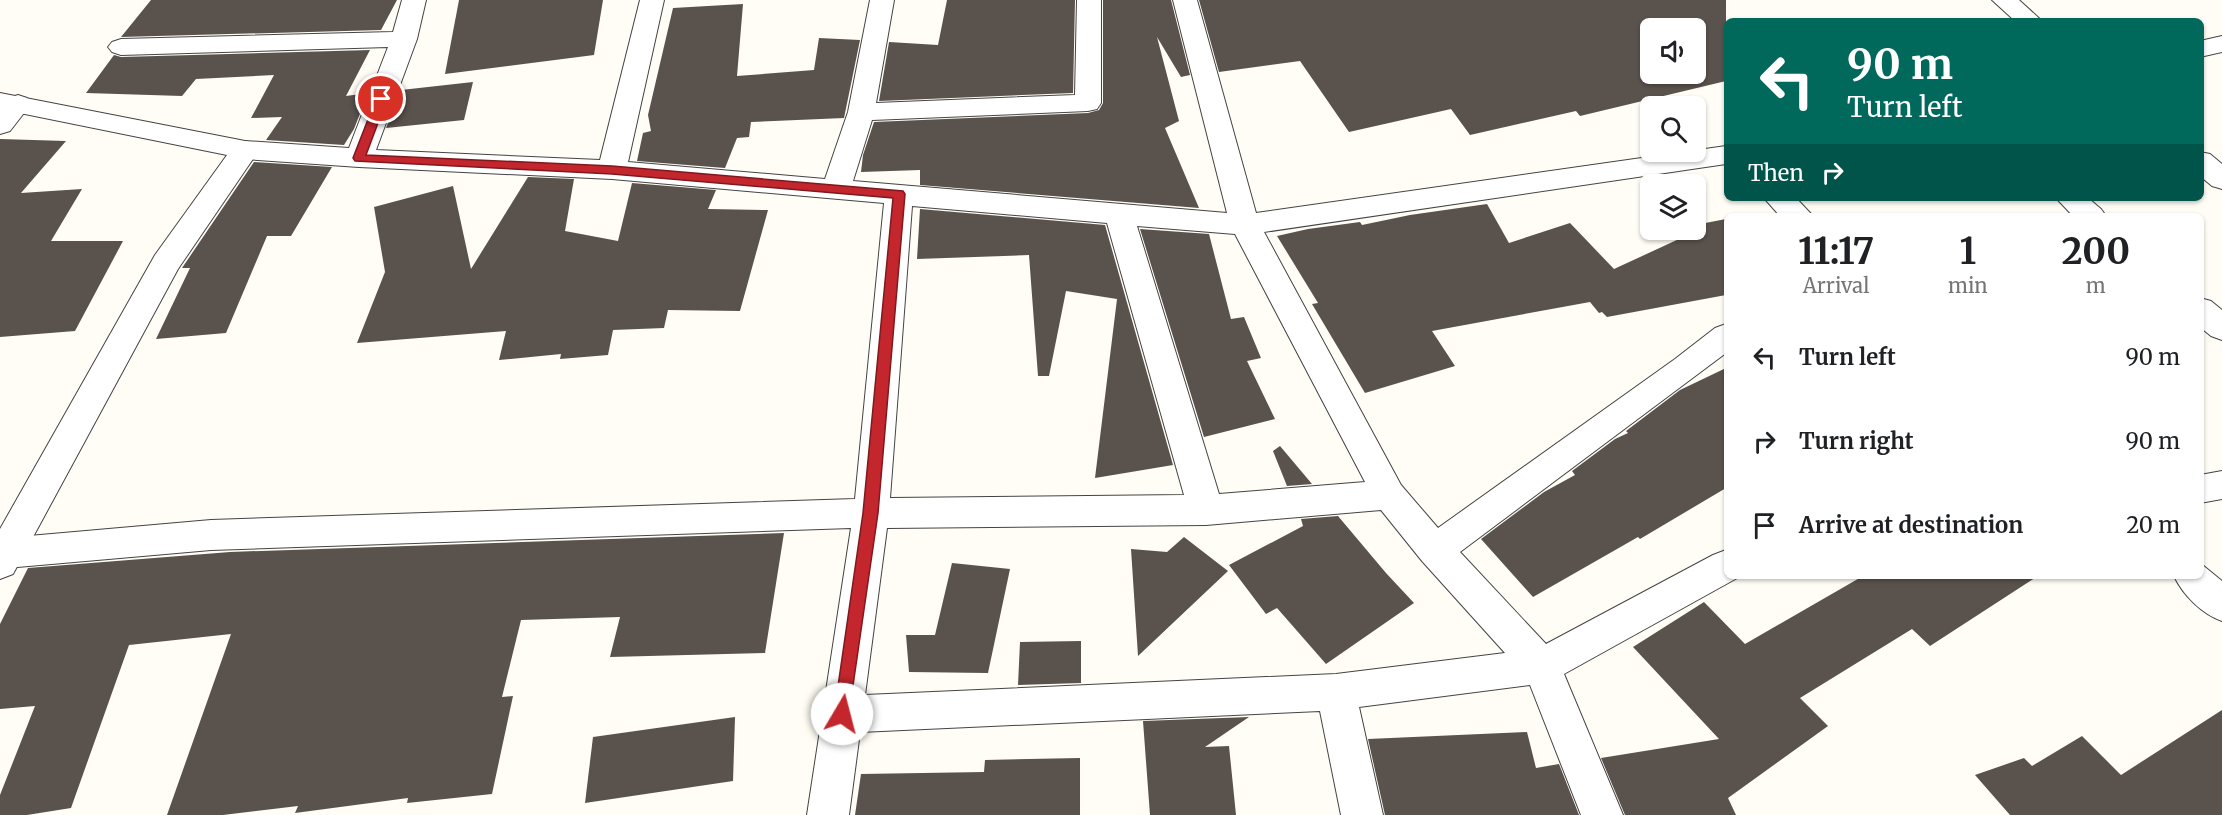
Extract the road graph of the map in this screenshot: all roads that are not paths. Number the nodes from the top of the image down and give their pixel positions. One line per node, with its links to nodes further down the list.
1 (414, 0): 8 (street)
2 (652, 0): 18 (street)
3 (882, 0): 13 (street)
4 (1089, 0): 13 (street)
5 (1185, 0): 27 (street)
6 (2004, 0): 7 (street)
7 (2026, 18)
8 (404, 39): 10 (street); 16 (street)
9 (2222, 44): 11 (street)
10 (121, 47)
11 (2204, 48)
12 (6, 110): 14 (street)
13 (861, 112): 20 (street)
14 (245, 150): 16 (street); 37 (street)
15 (1724, 155): 27 (street)
16 (359, 158): 18 (street)
17 (2204, 164): 19 (street)
18 (612, 170): 20 (street)
19 (2222, 179)
20 (836, 189): 21 (street)
21 (899, 194): 26 (street); 35 (street)
22 (1781, 201): 24 (street)
23 (2074, 201): 25 (street)
24 (1795, 213)
25 (2088, 213)
26 (1119, 214): 27 (street); 34 (street)
27 (1245, 225): 33 (street)
28 (2204, 312): 29 (street)
29 (2222, 328)
30 (1724, 338): 36 (street)
31 (2222, 484): 32 (street)
32 (2204, 488)
33 (1389, 495): 34 (street); 36 (street)
34 (1206, 510): 35 (street)
35 (871, 513): 37 (street); 43 (street)
36 (1436, 550): 41 (street)
37 (3, 558)
38 (1724, 567): 41 (street)
39 (2196, 579): 40 (street)
40 (2222, 605)
41 (1542, 666): 42 (street); 46 (street)
42 (1336, 692): 43 (street); 45 (street)
43 (842, 714): 44 (street)
44 (828, 815)
45 (1362, 815)
46 (1602, 815)

